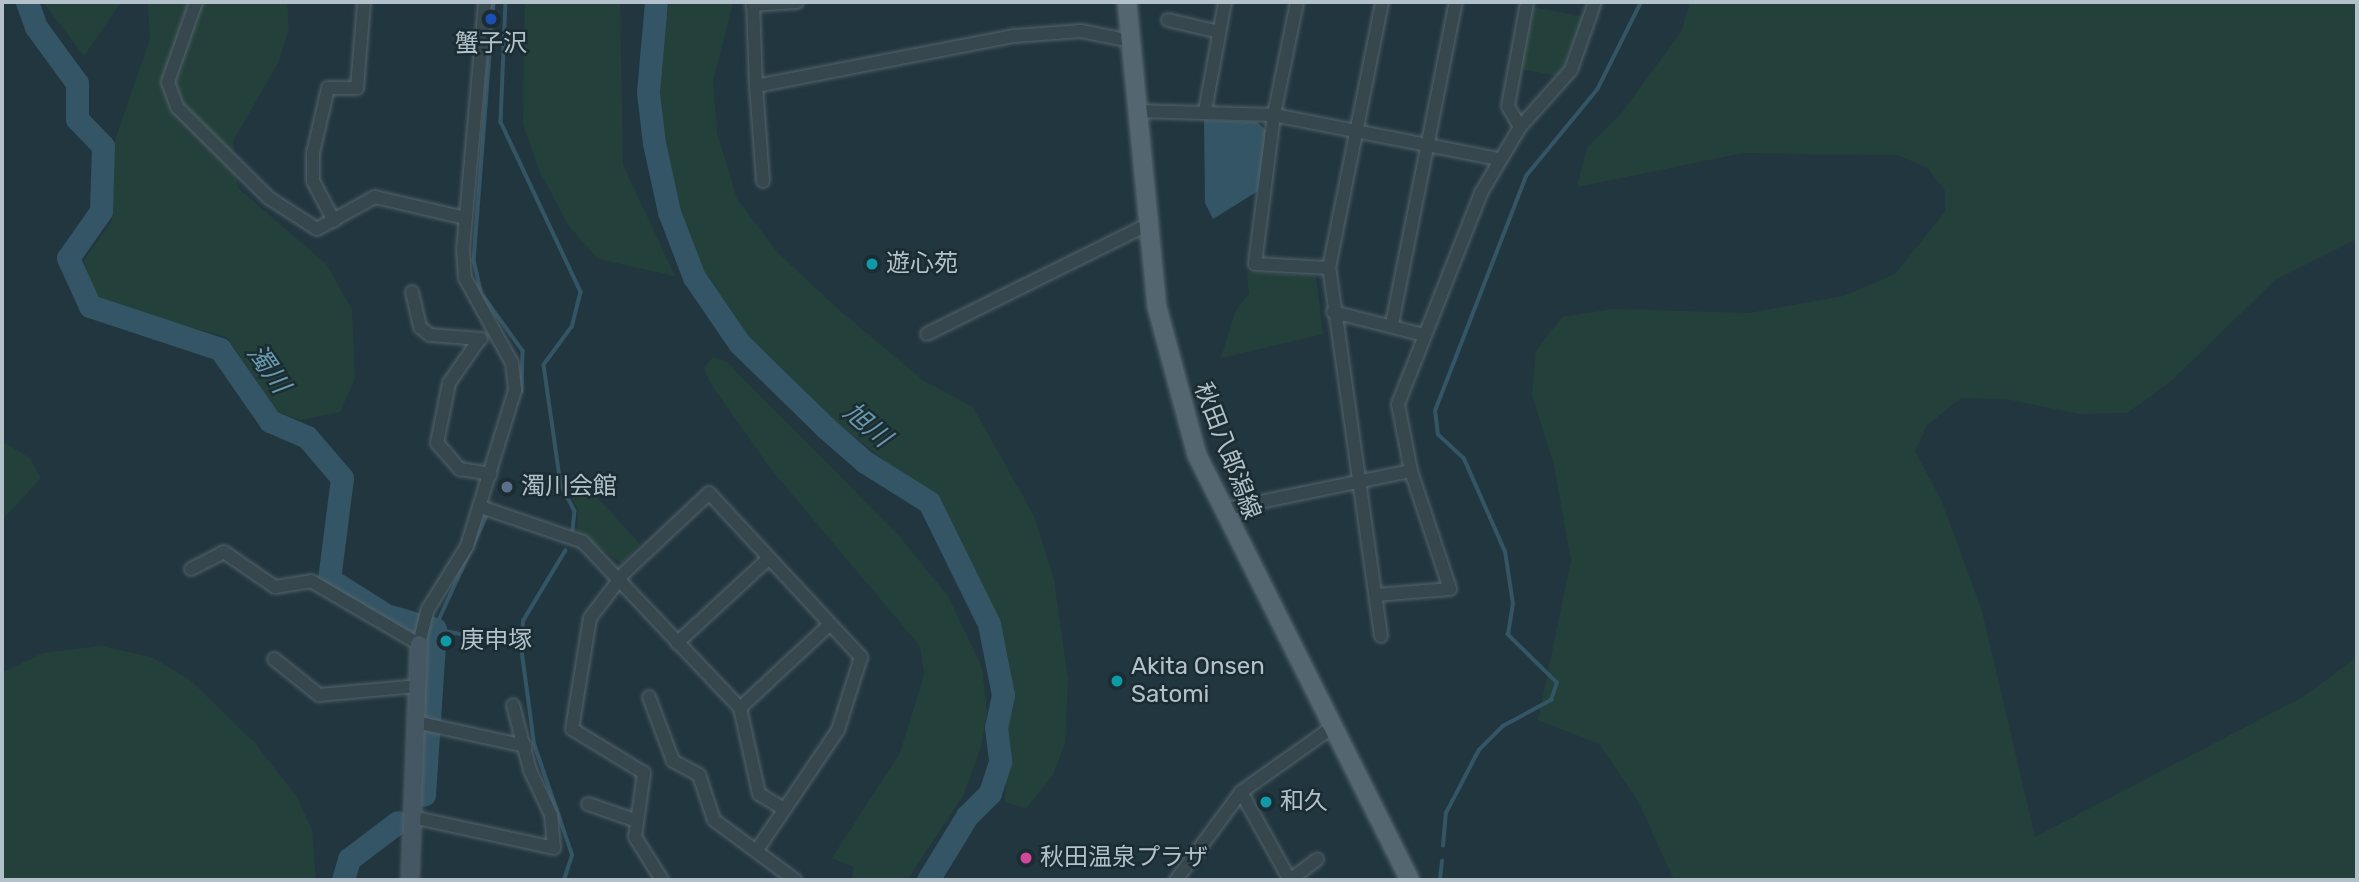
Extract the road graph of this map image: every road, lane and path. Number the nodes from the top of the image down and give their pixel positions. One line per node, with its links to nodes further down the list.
1 (197, 2): 26 (street)
2 (364, 2): 26 (street)
3 (485, 2): 25 (street)
4 (797, 2): 12 (street)
5 (1127, 2): 15 (main road, 秋田八郎潟線)
6 (1225, 2): 14 (street)
7 (1297, 2): 19 (street)
8 (1382, 2): 21 (street)
9 (1457, 2): 22 (street)
10 (1527, 2): 20 (street)
11 (1595, 2): 20 (street)
12 (752, 4): 16 (street)
13 (1168, 20): 14 (street)
14 (1219, 32): 18 (street)
15 (1130, 41): 16 (street); 17 (main road, 秋田八郎潟線)
16 (755, 86): 24 (street)
17 (1137, 111): 18 (street); 27 (main road, 秋田八郎潟線)
18 (1205, 111): 19 (street)
19 (1274, 115): 21 (street); 28 (street)
20 (1520, 127): 23 (street)
21 (1356, 130): 22 (street); 28 (street)
22 (1429, 143): 23 (street); 31 (street)
23 (1498, 159): 34 (street)
24 (763, 181)
25 (465, 218): 26 (street); 32 (street)
26 (334, 221)
27 (1145, 226): 33 (street); 40 (main road, 秋田八郎潟線)
28 (1329, 268): 30 (street)
29 (412, 292): 35 (street)
30 (1333, 312): 31 (street); 38 (street)
31 (1392, 324): 34 (street)
32 (490, 333): 35 (street); 37 (street)
33 (927, 334)
34 (1424, 335): 36 (street)
35 (478, 341): 37 (street)
36 (1411, 471): 38 (street); 44 (street)
37 (491, 474): 39 (street)
38 (1360, 481): 40 (street); 44 (street)
39 (481, 507): 43 (street); 47 (street)
40 (1222, 510): 55 (main road, 秋田八郎潟線)
41 (769, 558): 43 (street); 45 (street); 48 (street)
42 (191, 569): 47 (street)
43 (618, 579): 48 (street); 61 (street)
44 (1376, 595): 46 (street)
45 (830, 624): 53 (street); 59 (street)
46 (1381, 636)
47 (420, 638): 50 (street)
48 (677, 643): 53 (street)
49 (274, 659): 50 (street)
50 (417, 685): 54 (street)
51 (649, 697): 62 (street)
52 (513, 705): 56 (street)
53 (740, 708): 59 (street)
54 (423, 724): 56 (street); 60 (street)
55 (1331, 728): 57 (street); 69 (main road, 秋田八郎潟線)
56 (524, 746): 60 (street)
57 (1241, 792): 67 (street); 68 (street)
58 (588, 804): 61 (street)
59 (784, 809): 62 (street)
60 (412, 817): 64 (street)
61 (637, 821): 65 (street)
62 (757, 850): 66 (street)
63 (1317, 860): 68 (street)
64 (410, 880)
65 (662, 880)
66 (795, 880)
67 (1176, 880)
68 (1290, 880)
69 (1409, 880)

